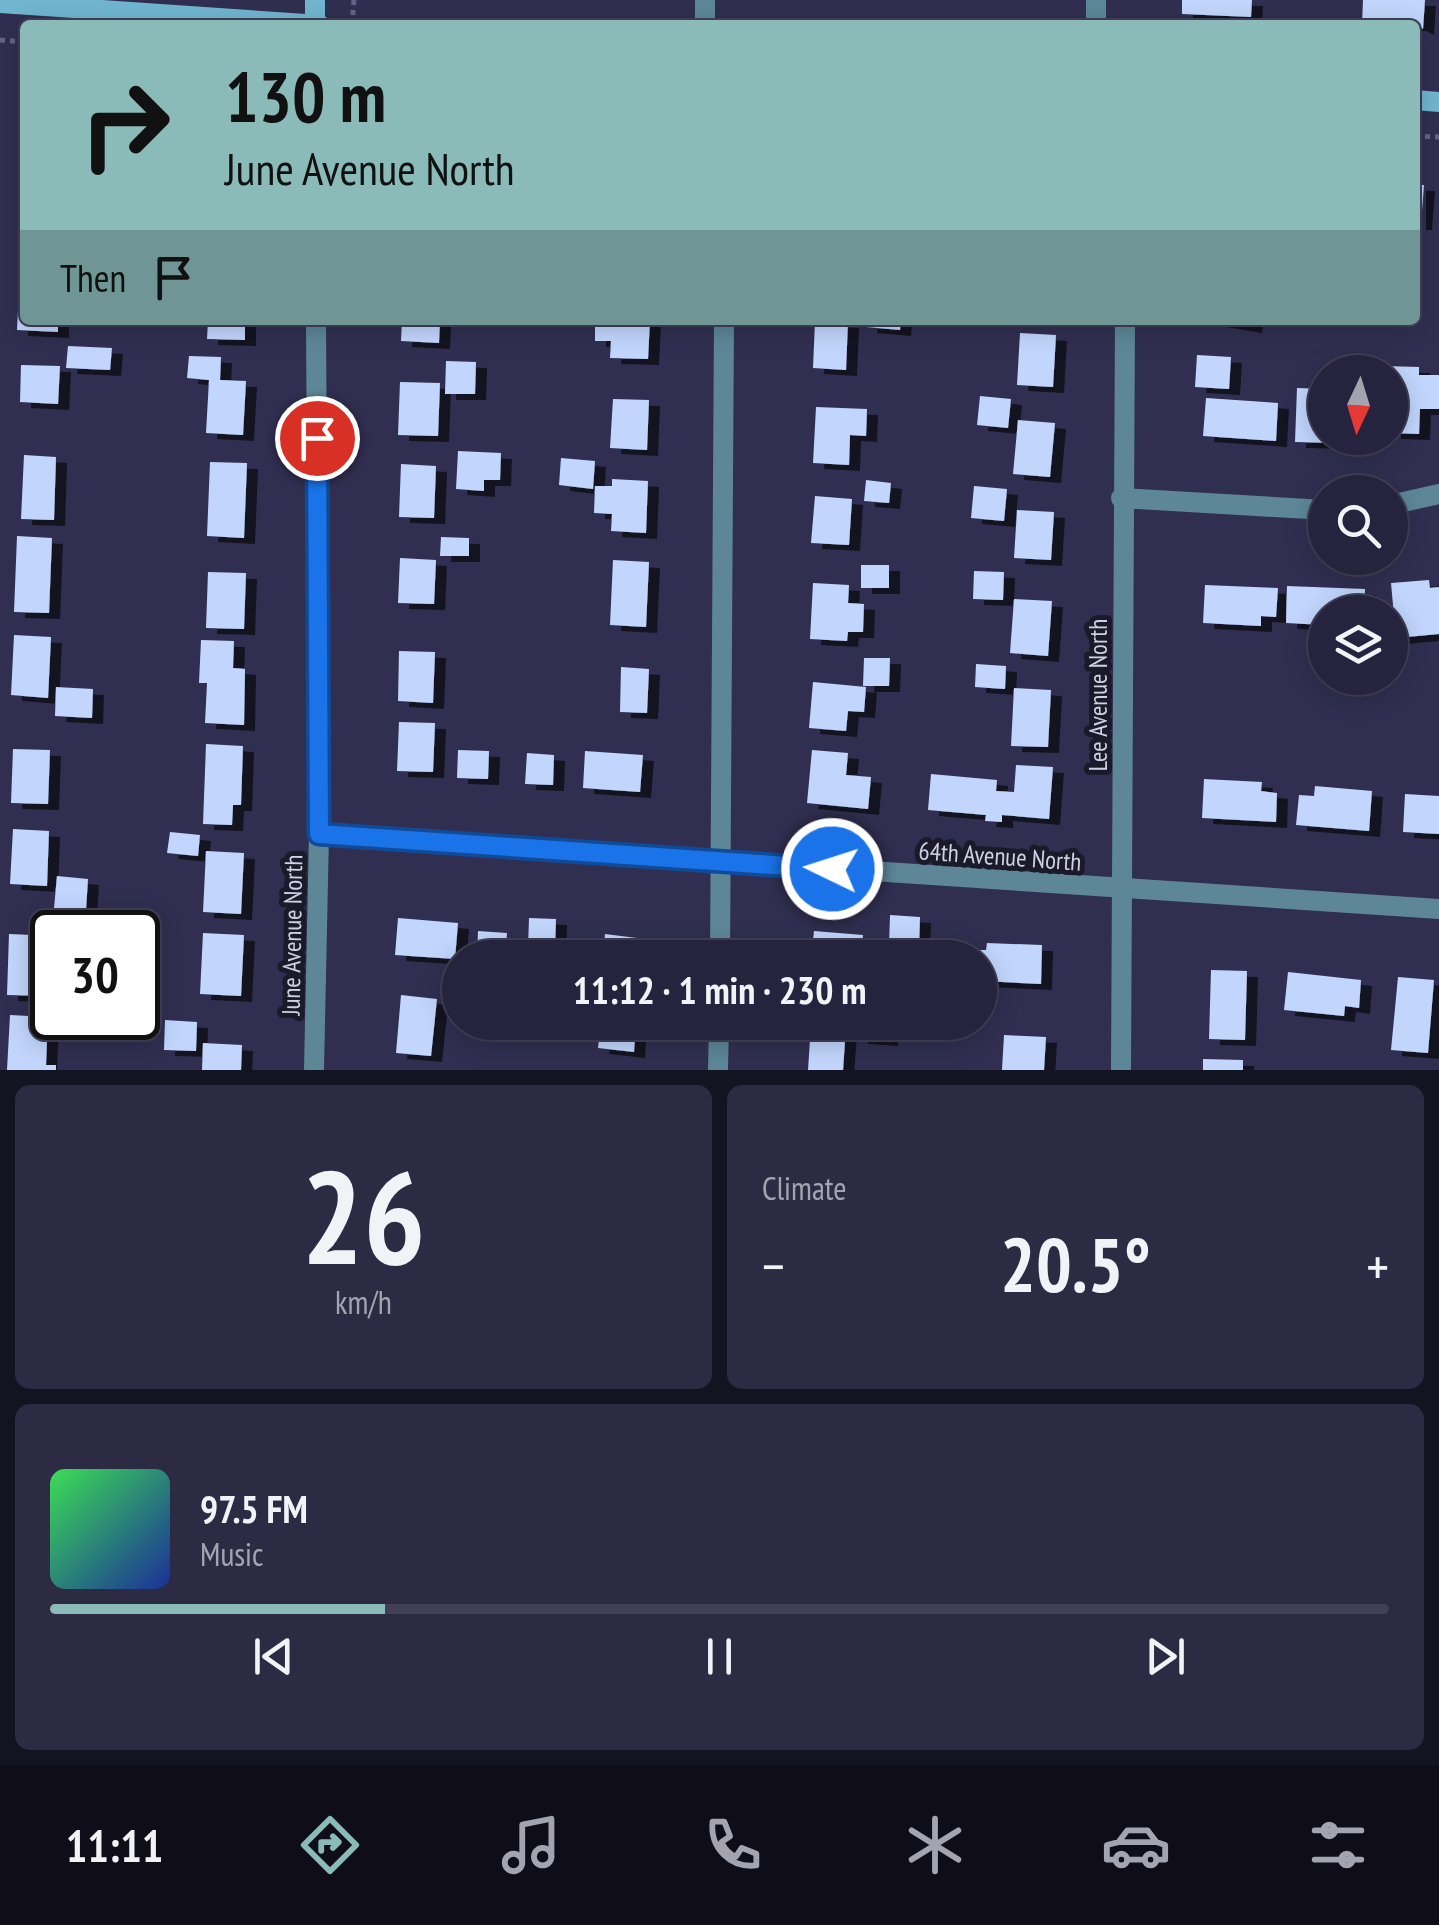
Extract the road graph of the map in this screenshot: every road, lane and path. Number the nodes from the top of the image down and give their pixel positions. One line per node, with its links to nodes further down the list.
1 (0, 2): 2 (street)
2 (248, 20)
3 (316, 325): 10 (street, June Avenue North)
4 (724, 325): 11 (street)
5 (1125, 325): 7 (street, Lee Avenue North)
6 (1439, 494): 8 (street)
7 (1121, 498): 9 (street); 12 (street, Lee Avenue North)
8 (1408, 501)
9 (1308, 509)
10 (319, 834): 11 (street, 64th Avenue North); 16 (street, June Avenue North)
11 (722, 861): 12 (street, 64th Avenue North); 14 (street)
12 (1124, 890): 13 (street, 64th Avenue North); 18 (street, Lee Avenue North)
13 (1439, 909)
14 (720, 940)
15 (719, 1040): 17 (street)
16 (314, 1070)
17 (718, 1070)
18 (1121, 1070)

